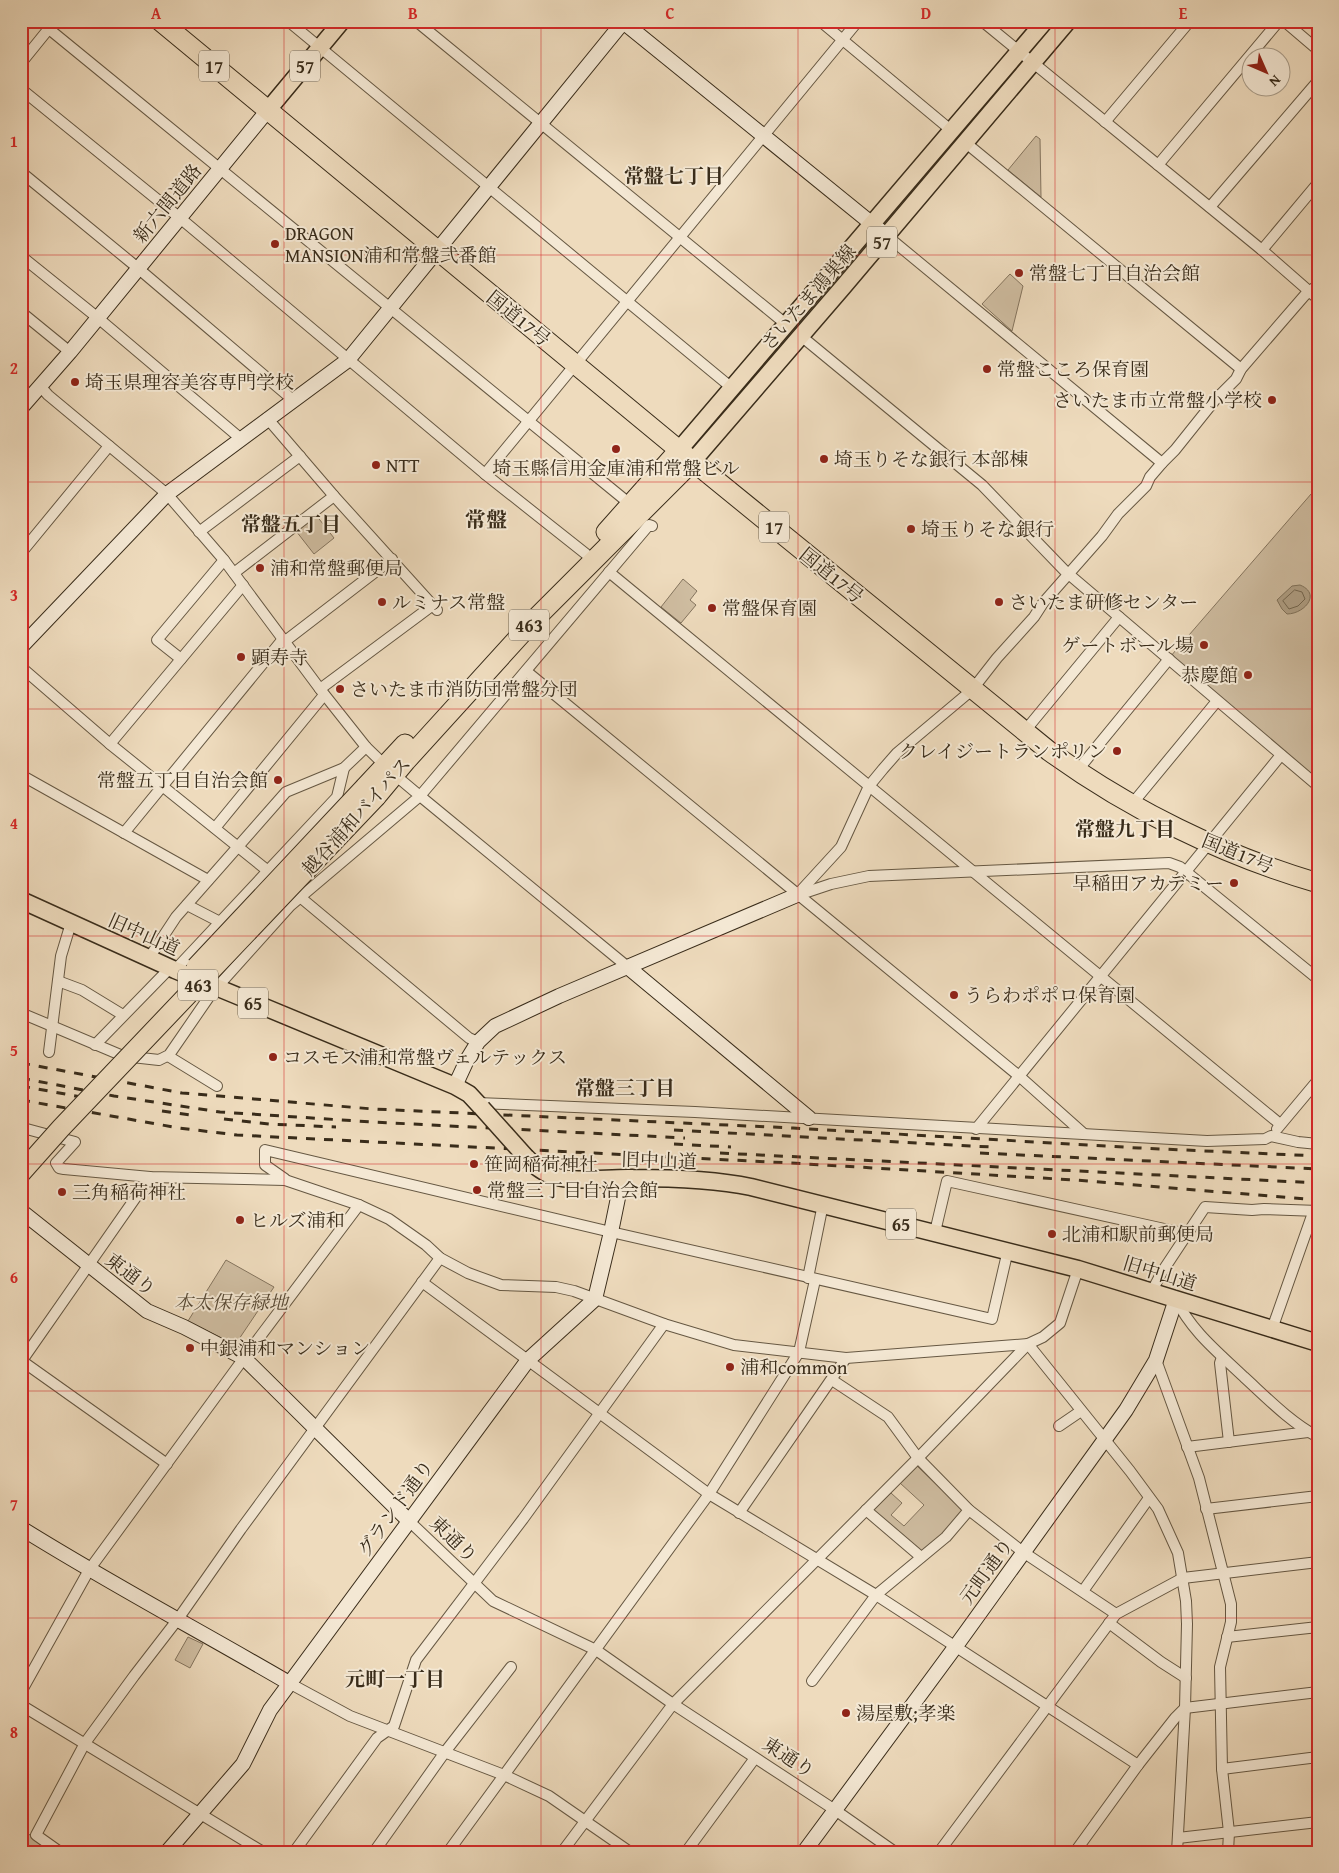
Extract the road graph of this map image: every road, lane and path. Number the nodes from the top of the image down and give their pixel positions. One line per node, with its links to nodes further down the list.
1 (160, 21): 23 (highway, 17)
2 (288, 21): 16 (street)
3 (342, 21): 16 (main road, 新六間道路 / 57)
4 (416, 21): 25 (street)
5 (820, 21): 15 (street)
6 (858, 21): 15 (street)
7 (982, 21): 18 (street)
8 (1046, 21): 18 (main road, さいたま鴻巣線 / 57)
9 (1068, 21): 19 (main road, さいたま鴻巣線 / 57)
10 (1190, 21): 24 (street)
11 (1278, 21): 29 (street)
12 (1284, 21): 17 (street)
13 (623, 22): 25 (street); 27 (street)
14 (52, 25): 20 (street); 30 (street)
15 (843, 40): 26 (street); 27 (street)
16 (320, 48): 23 (main road, 新六間道路 / 57); 33 (street)
17 (1318, 50)
18 (1020, 52): 19 (street); 26 (main road, さいたま鴻巣線 / 57)
19 (1033, 62): 24 (street); 28 (main road, さいたま鴻巣線 / 57)
20 (21, 63)
21 (1318, 81): 34 (street)
22 (21, 89): 35 (street)
23 (268, 110): 30 (street, 新六間道路); 39 (highway, 国道17号 / 17)
24 (1105, 122): 29 (street)
25 (541, 124): 33 (street); 38 (street)
26 (952, 131): 36 (main road, さいたま鴻巣線 / 57)
27 (764, 136): 36 (street); 38 (street)
28 (966, 143): 37 (main road, さいたま鴻巣線 / 57); 53 (street)
29 (1158, 165): 34 (street)
30 (220, 169): 35 (street, 新六間道路); 45 (street)
31 (21, 172): 42 (street)
32 (1318, 183): 40 (street)
33 (489, 188): 39 (street); 44 (street)
34 (1210, 207): 40 (street)
35 (180, 218): 42 (street, 新六間道路); 51 (street)
36 (872, 224): 37 (street); 48 (main road, さいたま鴻巣線 / 57)
37 (887, 236): 49 (main road, さいたま鴻巣線 / 57); 64 (street)
38 (680, 238): 44 (street); 48 (street)
39 (437, 250): 45 (street); 52 (highway, 国道17号 / 17)
40 (1262, 250): 43 (street)
41 (21, 256): 47 (street)
42 (139, 269): 47 (street, 新六間道路); 56 (street)
43 (1315, 292): 53 (street)
44 (627, 301): 52 (street); 55 (street)
45 (389, 308): 51 (street); 59 (street)
46 (21, 312): 50 (street)
47 (98, 318): 50 (street, 新六間道路); 60 (street)
48 (787, 325): 55 (main road, さいたま鴻巣線 / 57)
49 (801, 336): 62 (main road, さいたま鴻巣線 / 57); 77 (street)
50 (70, 352): 54 (street, 新六間道路)
51 (348, 360): 56 (street); 65 (street)
52 (575, 364): 59 (street); 62 (highway, 国道17号 / 17)
53 (1241, 369): 64 (street)
54 (41, 387): 57 (street, 新六間道路); 61 (street)
55 (732, 388): 62 (main road, さいたま鴻巣線 / 57)
56 (293, 400): 58 (street)
57 (21, 408)
58 (268, 418): 60 (street); 63 (street)
59 (527, 422): 65 (street); 68 (street)
60 (240, 438): 66 (street)
61 (109, 446): 66 (street); 71 (street)
62 (686, 455): 68 (highway, 越谷浦和バイパス / 463); 86 (highway, 国道17号 / 17); 94 (highway, 越谷浦和バイパス / 463)
63 (300, 456): 67 (street); 70 (street)
64 (1162, 463): 77 (street)
65 (485, 474): 72 (street)
66 (167, 494): 70 (street); 81 (street)
67 (334, 496): 73 (street); 76 (street)
68 (630, 504): 72 (highway, 越谷浦和バイパス / 463)
69 (652, 526): 75 (street)
70 (199, 532): 74 (street)
71 (21, 553)
72 (586, 554): 94 (highway, 越谷浦和バイパス / 463)
73 (392, 559): 80 (street); 87 (street)
74 (224, 560): 76 (street); 82 (street)
75 (609, 572): 85 (street); 97 (street)
76 (234, 573): 78 (street)
77 (1068, 574): 79 (street); 86 (street)
78 (244, 586): 80 (street); 82 (street)
79 (1119, 617): 83 (street); 89 (street)
80 (284, 640): 87 (street); 99 (street)
81 (21, 647)
82 (181, 659): 90 (street)
83 (1168, 659): 88 (street); 95 (street)
84 (21, 668): 90 (street)
85 (526, 671): 101 (street); 112 (street)
86 (972, 690): 89 (highway, 国道17号 / 17); 97 (street)
87 (322, 692): 91 (street); 103 (street)
88 (1217, 701): 92 (street); 102 (street)
89 (1024, 732): 95 (highway, 国道17号 / 17)
90 (110, 744): 99 (street)
91 (366, 747): 93 (street); 94 (street)
92 (1281, 755): 98 (street); 105 (street)
93 (344, 768): 106 (street); 107 (street)
94 (390, 770): 100 (highway, 越谷浦和バイパス / 463); 101 (street)
95 (1077, 771): 102 (highway, 国道17号 / 17)
96 (21, 775): 104 (street)
97 (870, 786): 108 (street); 112 (street)
98 (1318, 786)
99 (163, 788): 103 (street); 104 (street)
100 (370, 792): 144 (highway, 越谷浦和バイパス / 463, bridge); 145 (highway, 越谷浦和バイパス / 463, bridge)
101 (420, 796): 113 (street); 119 (street)
102 (1132, 804): 105 (highway, 国道17号 / 17)
103 (215, 828): 106 (street)
104 (124, 833): 110 (street)
105 (1208, 842): 109 (street); 111 (highway, 国道17号 / 17)
106 (238, 846): 107 (street); 110 (street)
107 (268, 871): 116 (street)
108 (971, 871): 109 (street); 112 (street); 121 (street)
109 (1184, 871): 121 (street); 122 (street)
110 (208, 880): 115 (street)
111 (1318, 883)
112 (797, 895): 119 (street); 132 (street)
113 (300, 897): 124 (street); 128 (street)
114 (21, 900): 117 (main road, 旧中山道 / 65)
115 (187, 905): 116 (street); 118 (street)
116 (220, 922): 120 (street)
117 (71, 923): 118 (main road, 旧中山道 / 65); 123 (street)
118 (149, 958): 120 (main road, 旧中山道 / 65)
119 (629, 968): 128 (street); 137 (street)
120 (173, 969): 124 (main road, 旧中山道 / 65); 126 (street)
121 (1100, 976): 132 (street); 138 (street)
122 (1318, 979)
123 (58, 981): 126 (street); 127 (street)
124 (216, 988): 131 (street); 135 (main road, 旧中山道 / 65)
125 (21, 1013): 127 (street)
126 (123, 1015): 129 (street)
127 (53, 1026): 129 (street); 130 (street)
128 (478, 1042): 135 (street)
129 (95, 1045): 131 (street)
130 (49, 1052)
131 (168, 1056): 134 (street)
132 (1019, 1076): 139 (street); 141 (street)
133 (1318, 1080): 138 (street)
134 (217, 1086)
135 (456, 1086): 136 (main road, 旧中山道 / 65)
136 (480, 1105): 137 (street); 147 (main road, 旧中山道 / 65, bridge)
137 (809, 1118): 139 (street)
138 (1280, 1124): 142 (street)
139 (976, 1129): 141 (street)
140 (21, 1130): 146 (street)
141 (1084, 1134): 142 (street)
142 (1271, 1136): 143 (street)
143 (1318, 1144)
144 (21, 1154)
145 (21, 1173)
146 (150, 1177): 148 (street); 158 (street)
147 (620, 1178): 149 (main road, 旧中山道 / 65); 153 (street)
148 (285, 1180): 150 (street); 153 (street)
149 (823, 1204): 154 (main road, 旧中山道 / 65); 160 (street)
150 (358, 1205): 157 (street); 171 (street)
151 (1316, 1210): 155 (street); 166 (street)
152 (21, 1211): 158 (street, 東通り)
153 (611, 1232): 160 (street); 163 (street)
154 (934, 1232): 155 (street); 156 (main road, 旧中山道 / 65)
155 (1187, 1234): 162 (street)
156 (1008, 1250): 159 (main road, 旧中山道 / 65); 160 (street)
157 (440, 1258): 161 (street); 163 (street)
158 (89, 1266): 171 (street, 東通り); 175 (street)
159 (1078, 1269): 162 (main road, 旧中山道 / 65); 168 (street)
160 (812, 1279): 169 (street)
161 (422, 1282): 173 (street); 180 (street)
162 (1152, 1291): 164 (main road, 旧中山道 / 65)
163 (595, 1299): 165 (street); 173 (street, グランド通り)
164 (1176, 1299): 166 (main road, 旧中山道 / 65); 170 (street); 174 (street, 元町通り)
165 (664, 1324): 169 (street); 178 (street)
166 (1272, 1329): 167 (main road, 旧中山道 / 65)
167 (1318, 1343)
168 (1028, 1344): 172 (street); 177 (street); 185 (street)
169 (799, 1352): 172 (street); 187 (street)
170 (1222, 1357): 181 (street); 183 (street)
171 (244, 1358): 180 (street, 東通り); 186 (street)
172 (846, 1358): 176 (street)
173 (528, 1360): 178 (street); 194 (street, グランド通り)
174 (1156, 1360): 182 (street, 元町通り); 184 (street)
175 (22, 1361): 186 (street)
176 (832, 1380): 185 (street); 193 (street)
177 (1082, 1411): 179 (street); 182 (street)
178 (598, 1413): 187 (street); 203 (street)
179 (1059, 1426)
180 (316, 1428): 194 (street, 東通り); 207 (street)
181 (1313, 1435): 183 (street)
182 (1105, 1440): 189 (street); 196 (street, 元町通り)
183 (1229, 1442): 184 (street)
184 (1187, 1447): 190 (street)
185 (918, 1458): 191 (street); 192 (street)
186 (167, 1464): 200 (street)
187 (710, 1494): 193 (street); 212 (street)
188 (1318, 1496): 190 (street)
189 (1150, 1498): 202 (street); 204 (street)
190 (1206, 1509): 201 (street)
191 (866, 1510): 197 (street); 198 (street)
192 (969, 1510): 196 (street); 197 (street)
193 (739, 1513): 198 (street)
194 (409, 1521): 203 (street, 東通り); 216 (street, グランド通り)
195 (21, 1528): 200 (street)
196 (1023, 1552): 204 (street); 211 (street, 元町通り)
197 (921, 1557): 205 (street)
198 (817, 1559): 205 (street); 219 (street)
199 (1318, 1562): 201 (street)
200 (89, 1570): 207 (street); 217 (street)
201 (1223, 1573): 202 (street); 210 (street)
202 (1183, 1578): 206 (street); 214 (street)
203 (474, 1584): 212 (street, 東通り); 224 (street)
204 (1083, 1591): 206 (street)
205 (876, 1595): 211 (street); 215 (street)
206 (1116, 1614): 208 (street)
207 (178, 1619): 216 (street); 225 (street)
208 (1109, 1623): 214 (street); 222 (street)
209 (1318, 1627): 210 (street)
210 (1227, 1637): 220 (street)
211 (956, 1646): 222 (street); 232 (street, 元町通り)
212 (596, 1650): 219 (street, 東通り); 231 (street)
213 (511, 1667): 226 (street)
214 (1186, 1678): 223 (street)
215 (812, 1681)
216 (289, 1683): 224 (street); 233 (street, グランド通り)
217 (21, 1692)
218 (1318, 1692): 220 (street)
219 (673, 1704): 228 (street, 東通り); 234 (street)
220 (1221, 1704): 223 (street); 230 (street)
221 (21, 1705): 225 (street)
222 (1048, 1705): 229 (street); 249 (street)
223 (1185, 1708): 229 (street); 237 (street)
224 (387, 1730): 226 (street); 241 (street)
225 (85, 1743): 233 (street); 238 (street)
226 (445, 1752): 231 (street); 242 (street)
227 (1318, 1757): 230 (street)
228 (755, 1758): 232 (street, 東通り); 246 (street)
229 (1138, 1765): 250 (street)
230 (1222, 1769): 236 (street)
231 (504, 1775): 234 (street); 243 (street)
232 (835, 1810): 247 (street, 元町通り); 248 (street, 東通り)
233 (200, 1814): 239 (street, グランド通り); 240 (street)
234 (586, 1820): 244 (street); 245 (street)
235 (1318, 1822): 236 (street)
236 (1229, 1832): 237 (street); 252 (street)
237 (1178, 1838): 251 (street)
238 (60, 1852)
239 (167, 1852)
240 (263, 1852)
241 (294, 1852)
242 (374, 1852)
243 (448, 1852)
244 (562, 1852)
245 (630, 1852)
246 (686, 1852)
247 (804, 1852)
248 (895, 1852)
249 (939, 1852)
250 (1075, 1852)
251 (1177, 1852)
252 (1228, 1852)

